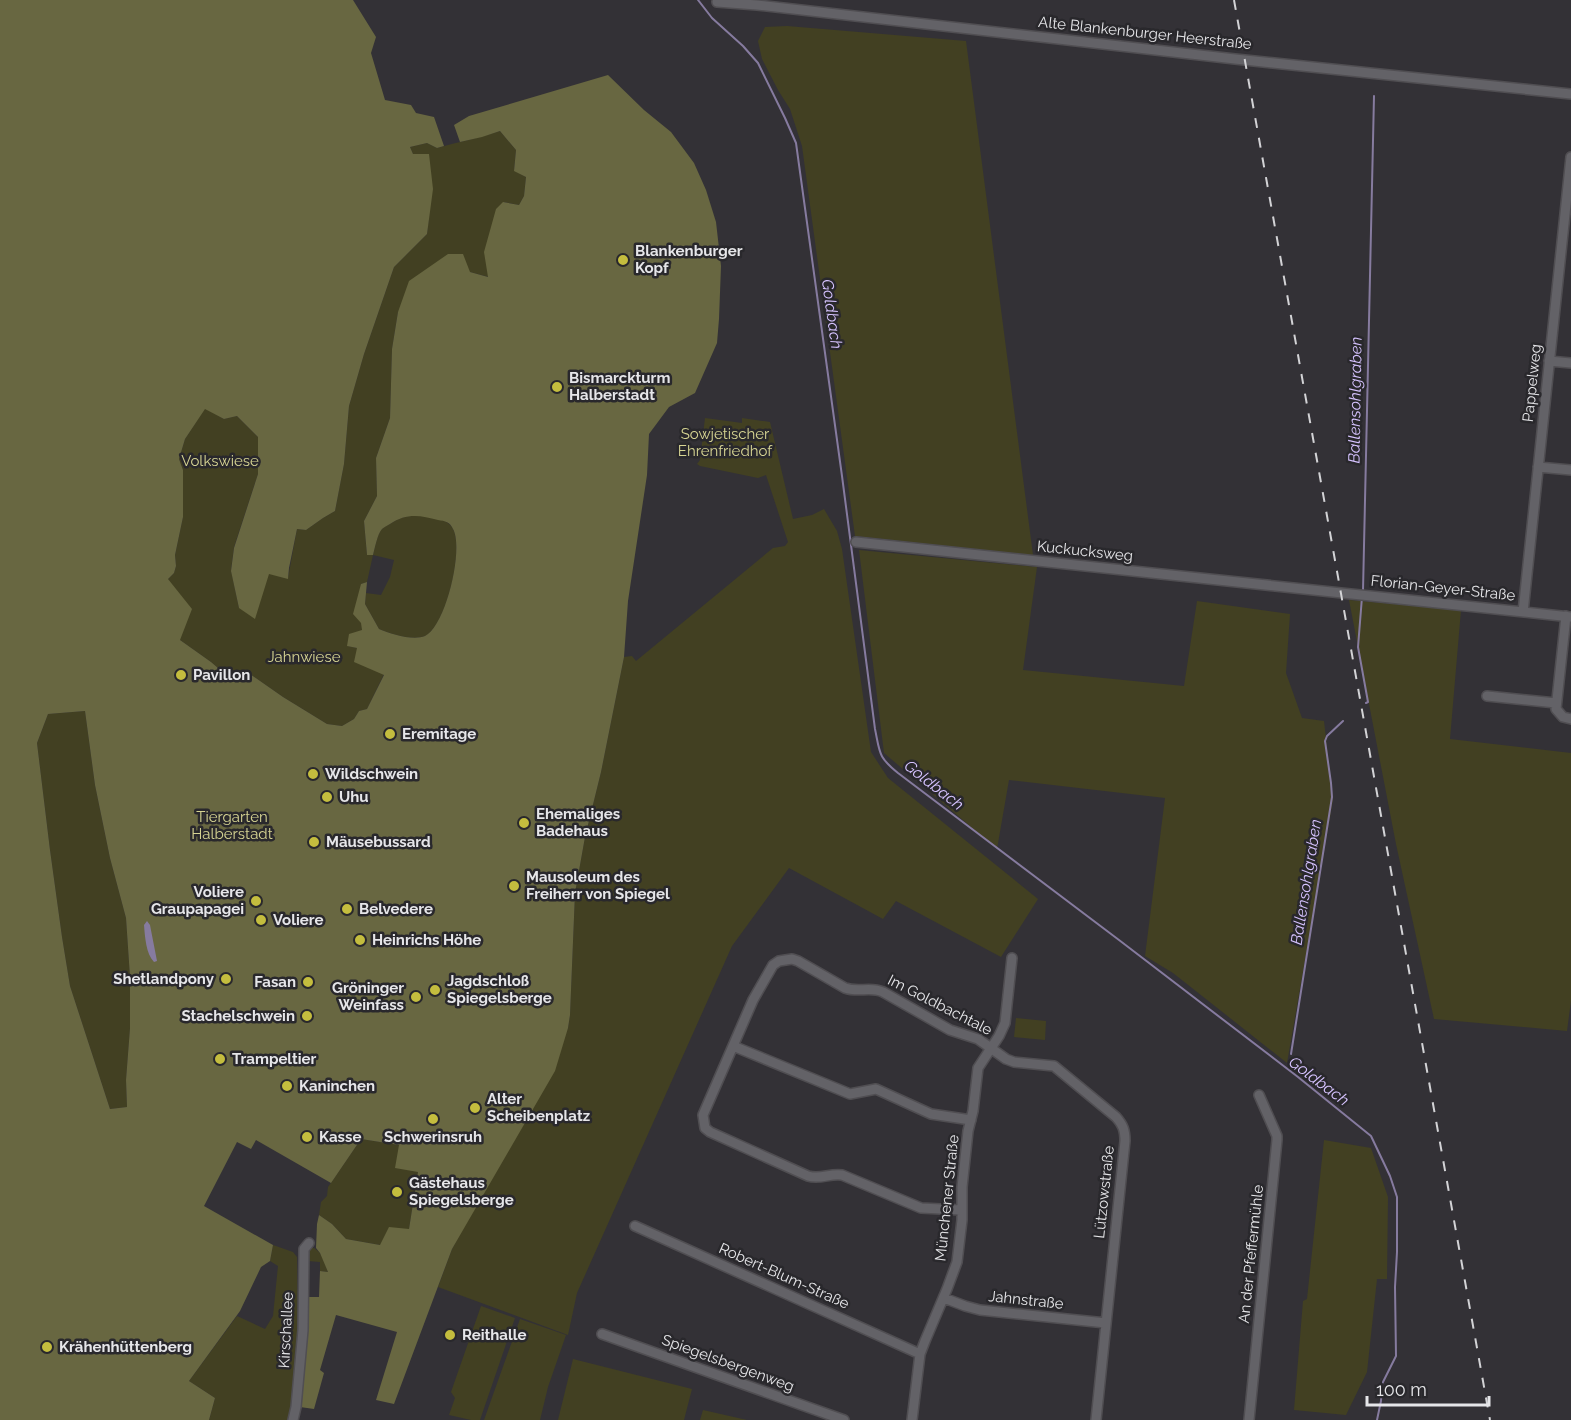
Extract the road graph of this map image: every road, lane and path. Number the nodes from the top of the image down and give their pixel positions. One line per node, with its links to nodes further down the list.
1 (717, 3): 2 (street, Alte Blankenburger Heerstraße)
2 (1571, 94)
3 (1571, 157): 4 (street, Pappelweg)
4 (1567, 227): 5 (street, Pappelweg)
5 (1549, 361): 6 (street); 7 (street, Pappelweg)
6 (1571, 363)
7 (1538, 467): 8 (street); 11 (street, Pappelweg)
8 (1571, 470)
9 (855, 542): 10 (street, Kuckucksweg)
10 (1312, 589): 11 (street, Florian-Geyer-Straße)
11 (1523, 612): 12 (street, Florian-Geyer-Straße)
12 (1568, 616): 14 (street)
13 (1487, 696): 14 (street)
14 (1556, 703): 15 (street)
15 (1571, 719)
16 (1012, 958): 18 (street, Im Goldbachtale)
17 (734, 1046): 18 (street, Im Goldbachtale); 20 (street); 21 (street, Im Goldbachtale)
18 (991, 1048): 20 (street, Münchener Straße); 25 (street, Lützowstraße)
19 (1259, 1095): 32 (street, An der Pfeffermühle)
20 (971, 1120): 21 (street, Münchener Straße)
21 (961, 1210): 24 (street, Münchener Straße)
22 (635, 1226): 27 (street, Robert-Blum-Straße)
23 (309, 1243): 28 (street, Kirschallee)
24 (944, 1298): 25 (street, Jahnstraße); 27 (street, Münchener Straße)
25 (1106, 1323): 31 (street, Lützowstraße)
26 (602, 1334): 29 (street, Spiegelsbergenweg)
27 (920, 1354): 30 (street, Münchener Straße)
28 (293, 1420)
29 (844, 1420)
30 (912, 1420)
31 (1096, 1420)
32 (1249, 1420)

